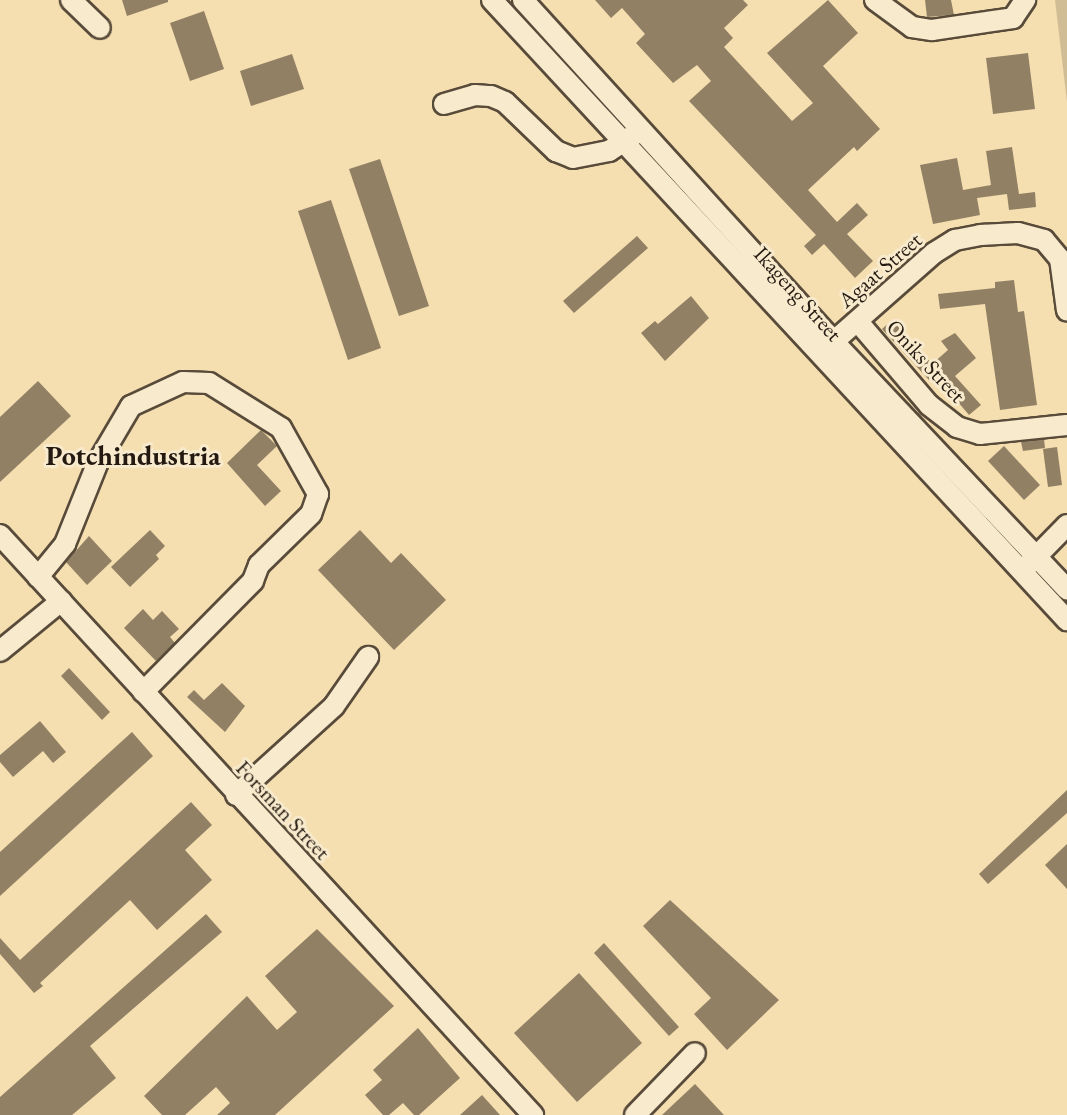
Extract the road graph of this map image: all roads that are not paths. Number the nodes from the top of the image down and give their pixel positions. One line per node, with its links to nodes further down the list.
1 (71, 0): 6 (street)
2 (492, 0): 7 (street, Ikageng Street)
3 (523, 0): 7 (street, Ikageng Street)
4 (876, 0): 5 (street)
5 (1025, 0)
6 (100, 28)
7 (583, 81): 9 (street, Ikageng Street)
8 (444, 104): 9 (street)
9 (634, 136): 12 (street, Ikageng Street)
10 (1067, 311): 11 (street, Agaat Street)
11 (859, 323): 12 (street, Agaat Street); 13 (street, Oniks Street)
12 (827, 348): 16 (street, Ikageng Street); 17 (street, Ikageng Street)
13 (1067, 425)
14 (1067, 525): 16 (street)
15 (0, 535): 18 (street, Forsman Street)
16 (1036, 556): 17 (street); 19 (street, Ikageng Street)
17 (1021, 571): 21 (street, Ikageng Street)
18 (38, 577): 20 (street, Forsman Street); 24 (street)
19 (1067, 589)
20 (61, 601): 22 (street); 24 (street, Forsman Street)
21 (1067, 620)
22 (0, 651)
23 (368, 657): 25 (street)
24 (143, 692): 25 (street, Forsman Street)
25 (236, 795): 27 (street, Forsman Street)
26 (695, 1053): 28 (street)
27 (533, 1115)
28 (634, 1115)

